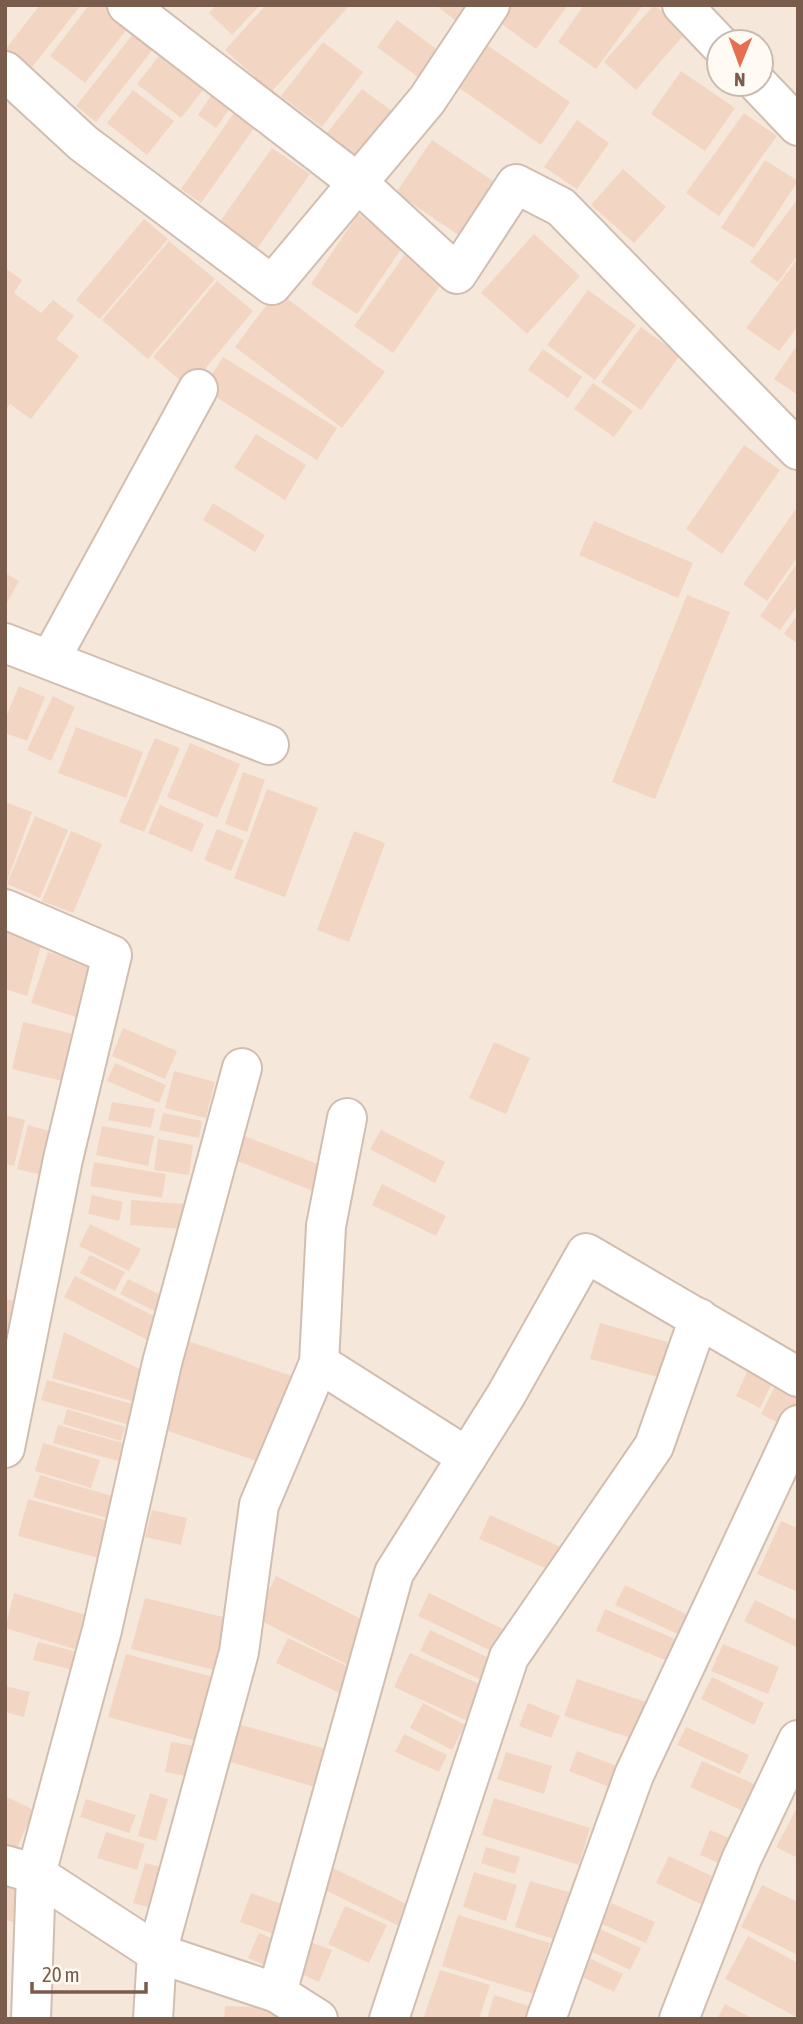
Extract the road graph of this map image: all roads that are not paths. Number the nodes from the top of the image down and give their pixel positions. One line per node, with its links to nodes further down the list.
1 (127, 5): 8 (street)
2 (490, 5): 8 (street)
3 (682, 5): 4 (street)
4 (705, 29)
5 (5, 71): 8 (street)
6 (771, 98): 7 (street)
7 (798, 126)
8 (358, 183): 10 (street)
9 (198, 389): 12 (street)
10 (798, 450)
11 (5, 643): 12 (street)
12 (50, 660): 13 (street)
13 (269, 745)
14 (5, 909): 21 (street)
15 (242, 1068): 24 (street)
16 (347, 1118): 18 (street)
17 (699, 1318): 19 (street); 22 (street); 29 (street)
18 (319, 1363): 22 (street); 25 (street)
19 (798, 1377)
20 (798, 1425): 30 (street)
21 (5, 1447)
22 (467, 1457): 26 (street)
23 (798, 1740): 31 (street)
24 (20, 1870): 25 (street); 27 (street)
25 (157, 1954): 26 (street); 28 (street)
26 (300, 2010)
27 (31, 2019)
28 (153, 2019)
29 (389, 2019)
30 (546, 2019)
31 (679, 2019)

